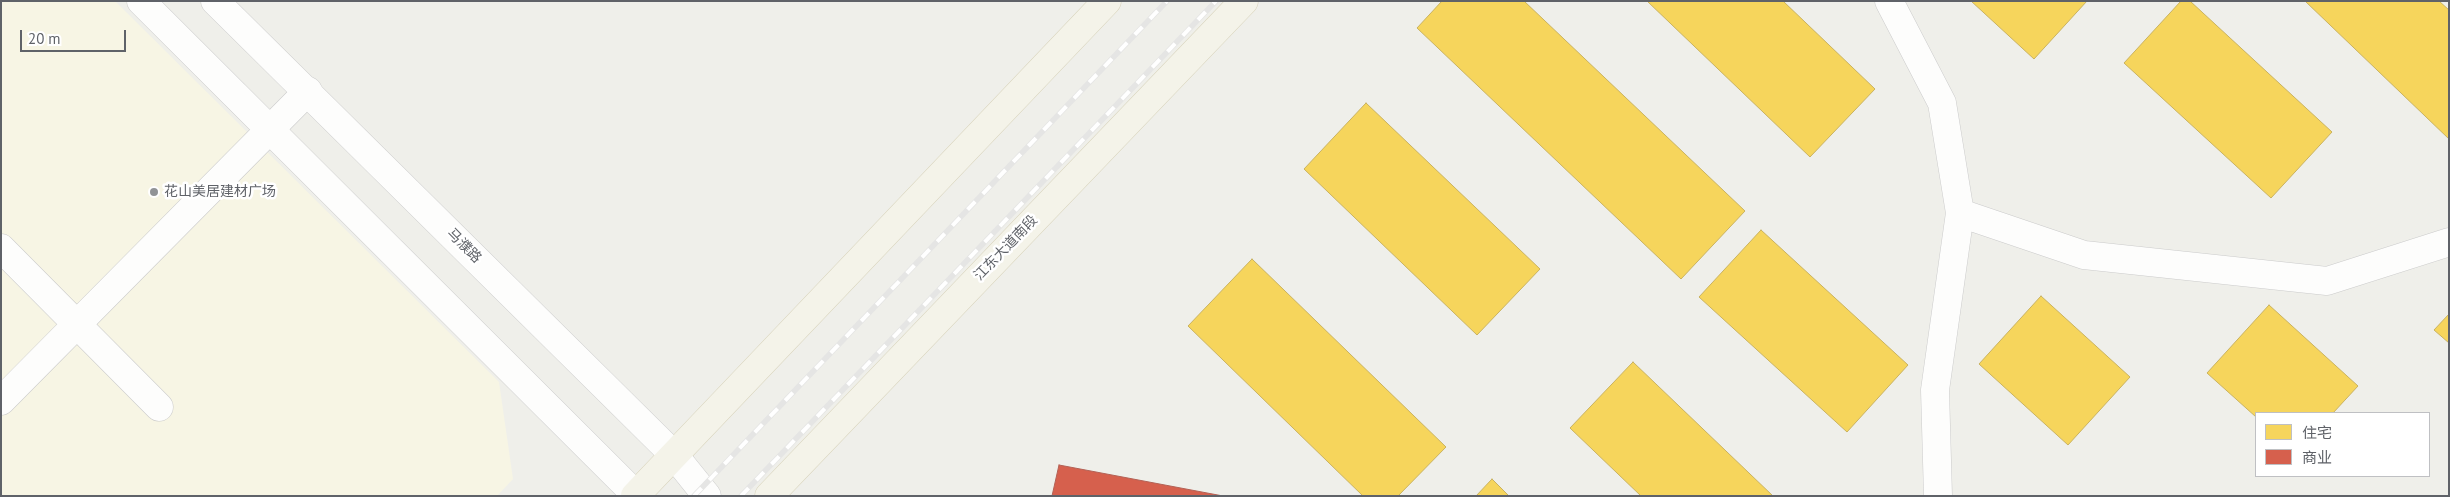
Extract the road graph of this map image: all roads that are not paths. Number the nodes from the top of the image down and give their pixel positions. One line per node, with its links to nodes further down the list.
1 (140, 1): 7 (street)
2 (215, 1): 6 (street, 马濮路)
3 (1107, 1): 14 (main road)
4 (1244, 1): 17 (main road, 江东大道南段)
5 (1889, 1): 8 (street)
6 (308, 91): 7 (street); 14 (street, 马濮路)
7 (270, 130): 11 (street); 15 (street)
8 (1960, 213): 9 (street); 18 (street)
9 (2449, 242)
10 (1, 248): 11 (street)
11 (77, 324): 12 (street); 13 (street)
12 (1, 400)
13 (159, 407)
14 (674, 455): 15 (main road); 16 (street, 马濮路)
15 (636, 495)
16 (707, 496)
17 (769, 496)
18 (1938, 496)

